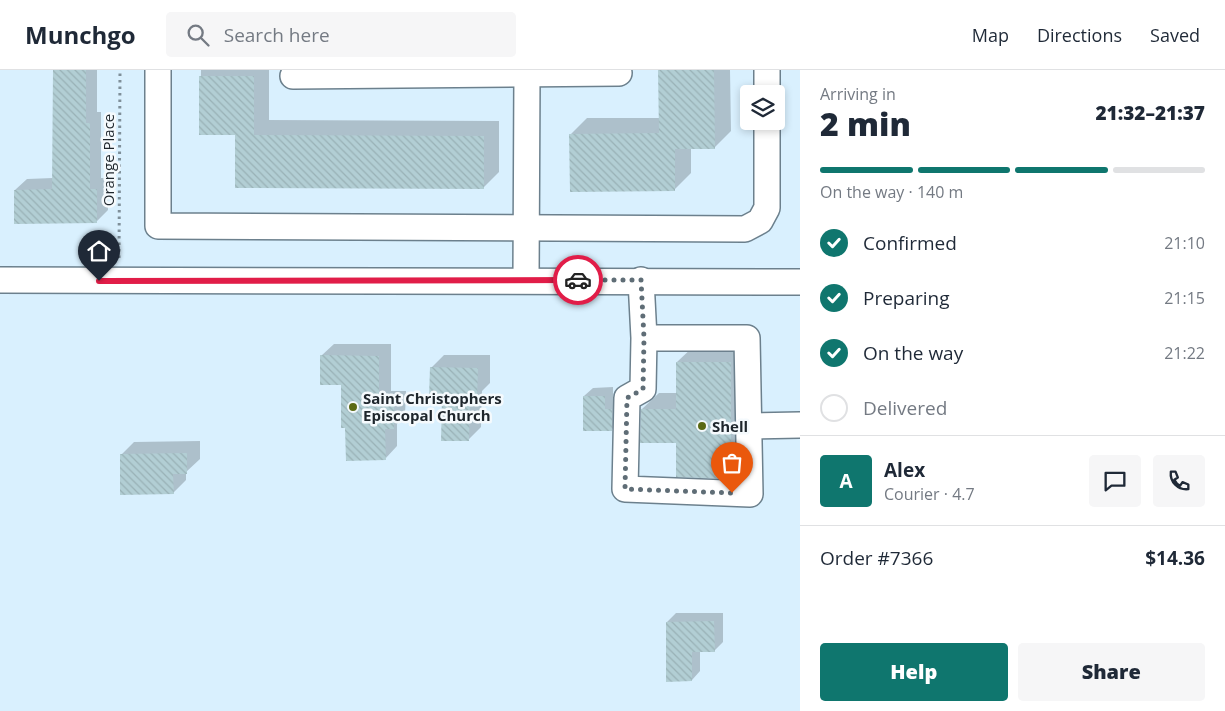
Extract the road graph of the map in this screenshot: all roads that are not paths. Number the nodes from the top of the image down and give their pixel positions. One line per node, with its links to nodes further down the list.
1 (158, 70): 8 (street)
2 (767, 70): 6 (street)
3 (527, 73): 4 (street); 5 (street); 8 (street)
4 (619, 73)
5 (293, 76)
6 (767, 85)
7 (767, 130): 8 (street)
8 (527, 229): 10 (street)
9 (0, 280): 10 (street)
10 (526, 280): 11 (street)
11 (641, 280): 12 (street); 13 (street)
12 (800, 282)
13 (644, 338): 15 (street); 15 (street)
14 (800, 425): 15 (street)
15 (748, 426)

